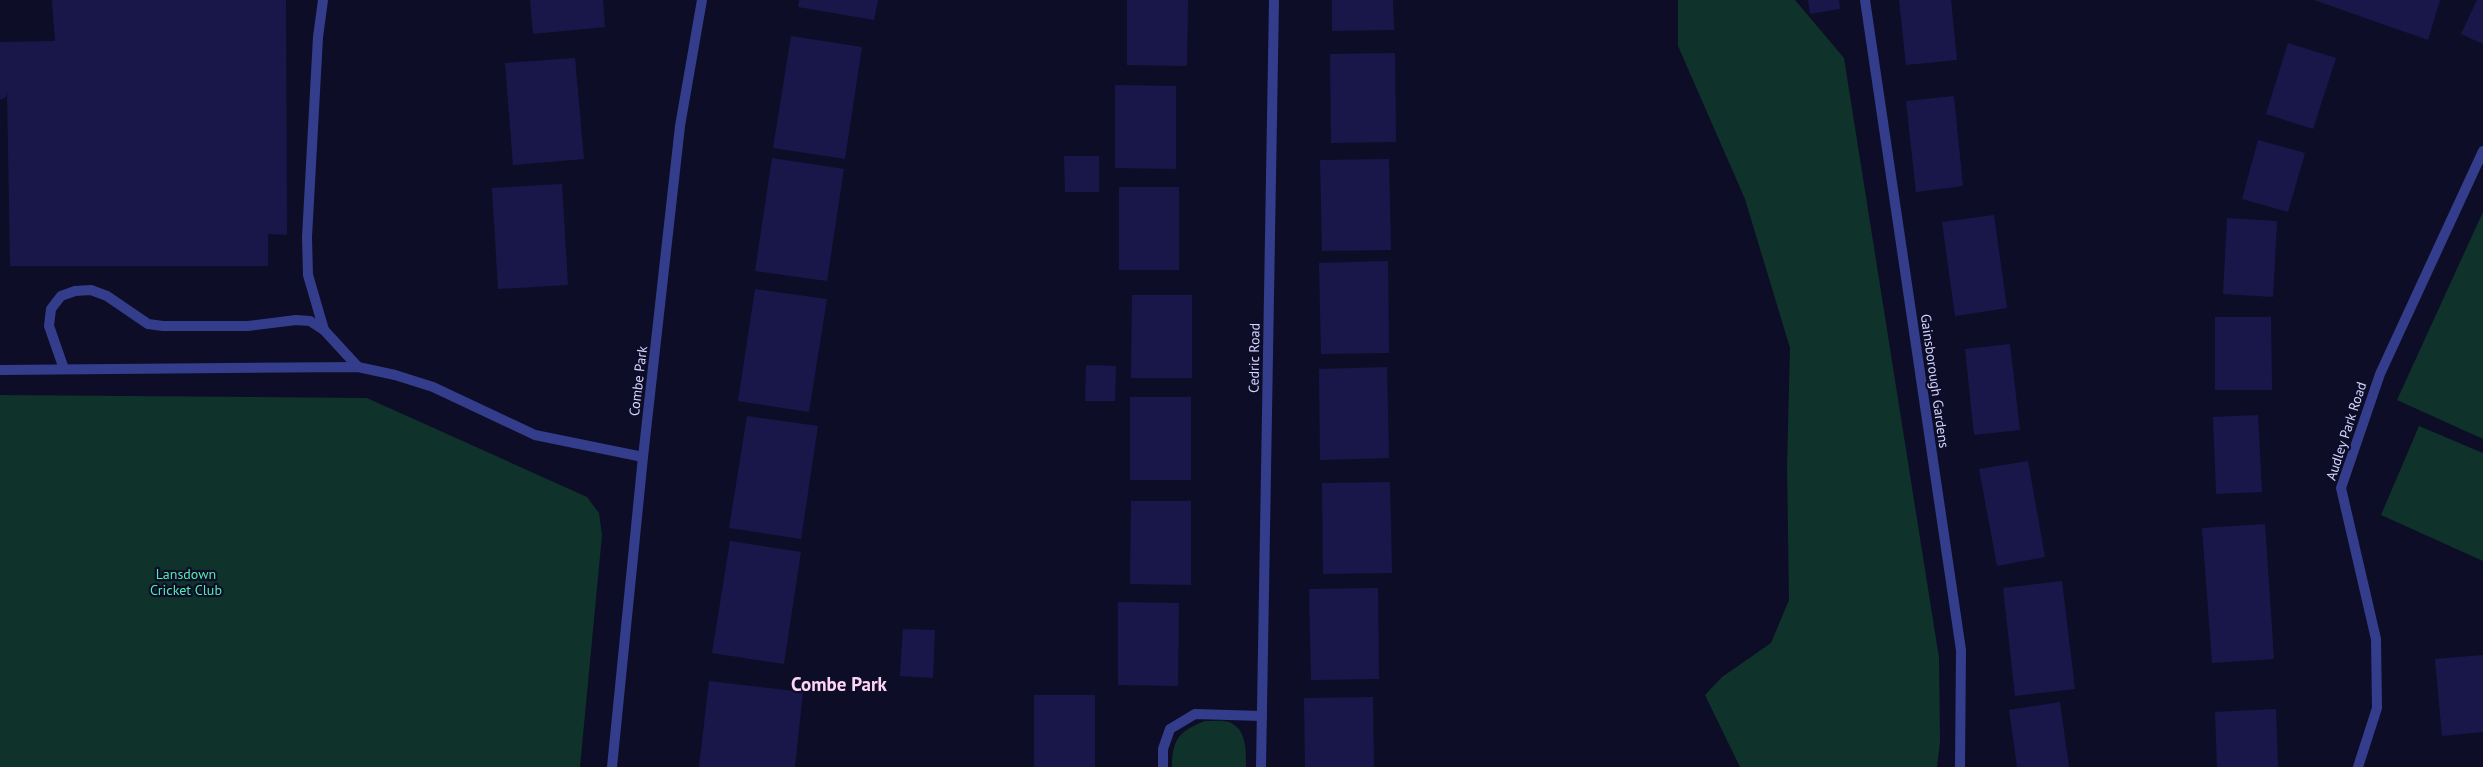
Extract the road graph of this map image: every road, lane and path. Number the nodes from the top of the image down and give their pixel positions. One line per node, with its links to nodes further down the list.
1 (323, 0): 6 (street)
2 (702, 0): 10 (street, Combe Park)
3 (1274, 0): 11 (street, Cedric Road)
4 (1865, 0): 15 (street, Gainsborough Gardens)
5 (2483, 150): 16 (street, Audley Park Road)
6 (324, 330): 7 (street); 8 (street)
7 (358, 367): 8 (street); 10 (street)
8 (64, 369): 9 (street)
9 (0, 370)
10 (643, 457): 12 (street, Combe Park)
11 (1262, 716): 13 (street); 14 (street, Cedric Road)
12 (612, 767)
13 (1163, 767)
14 (1260, 767)
15 (1960, 767)
16 (2358, 767)

